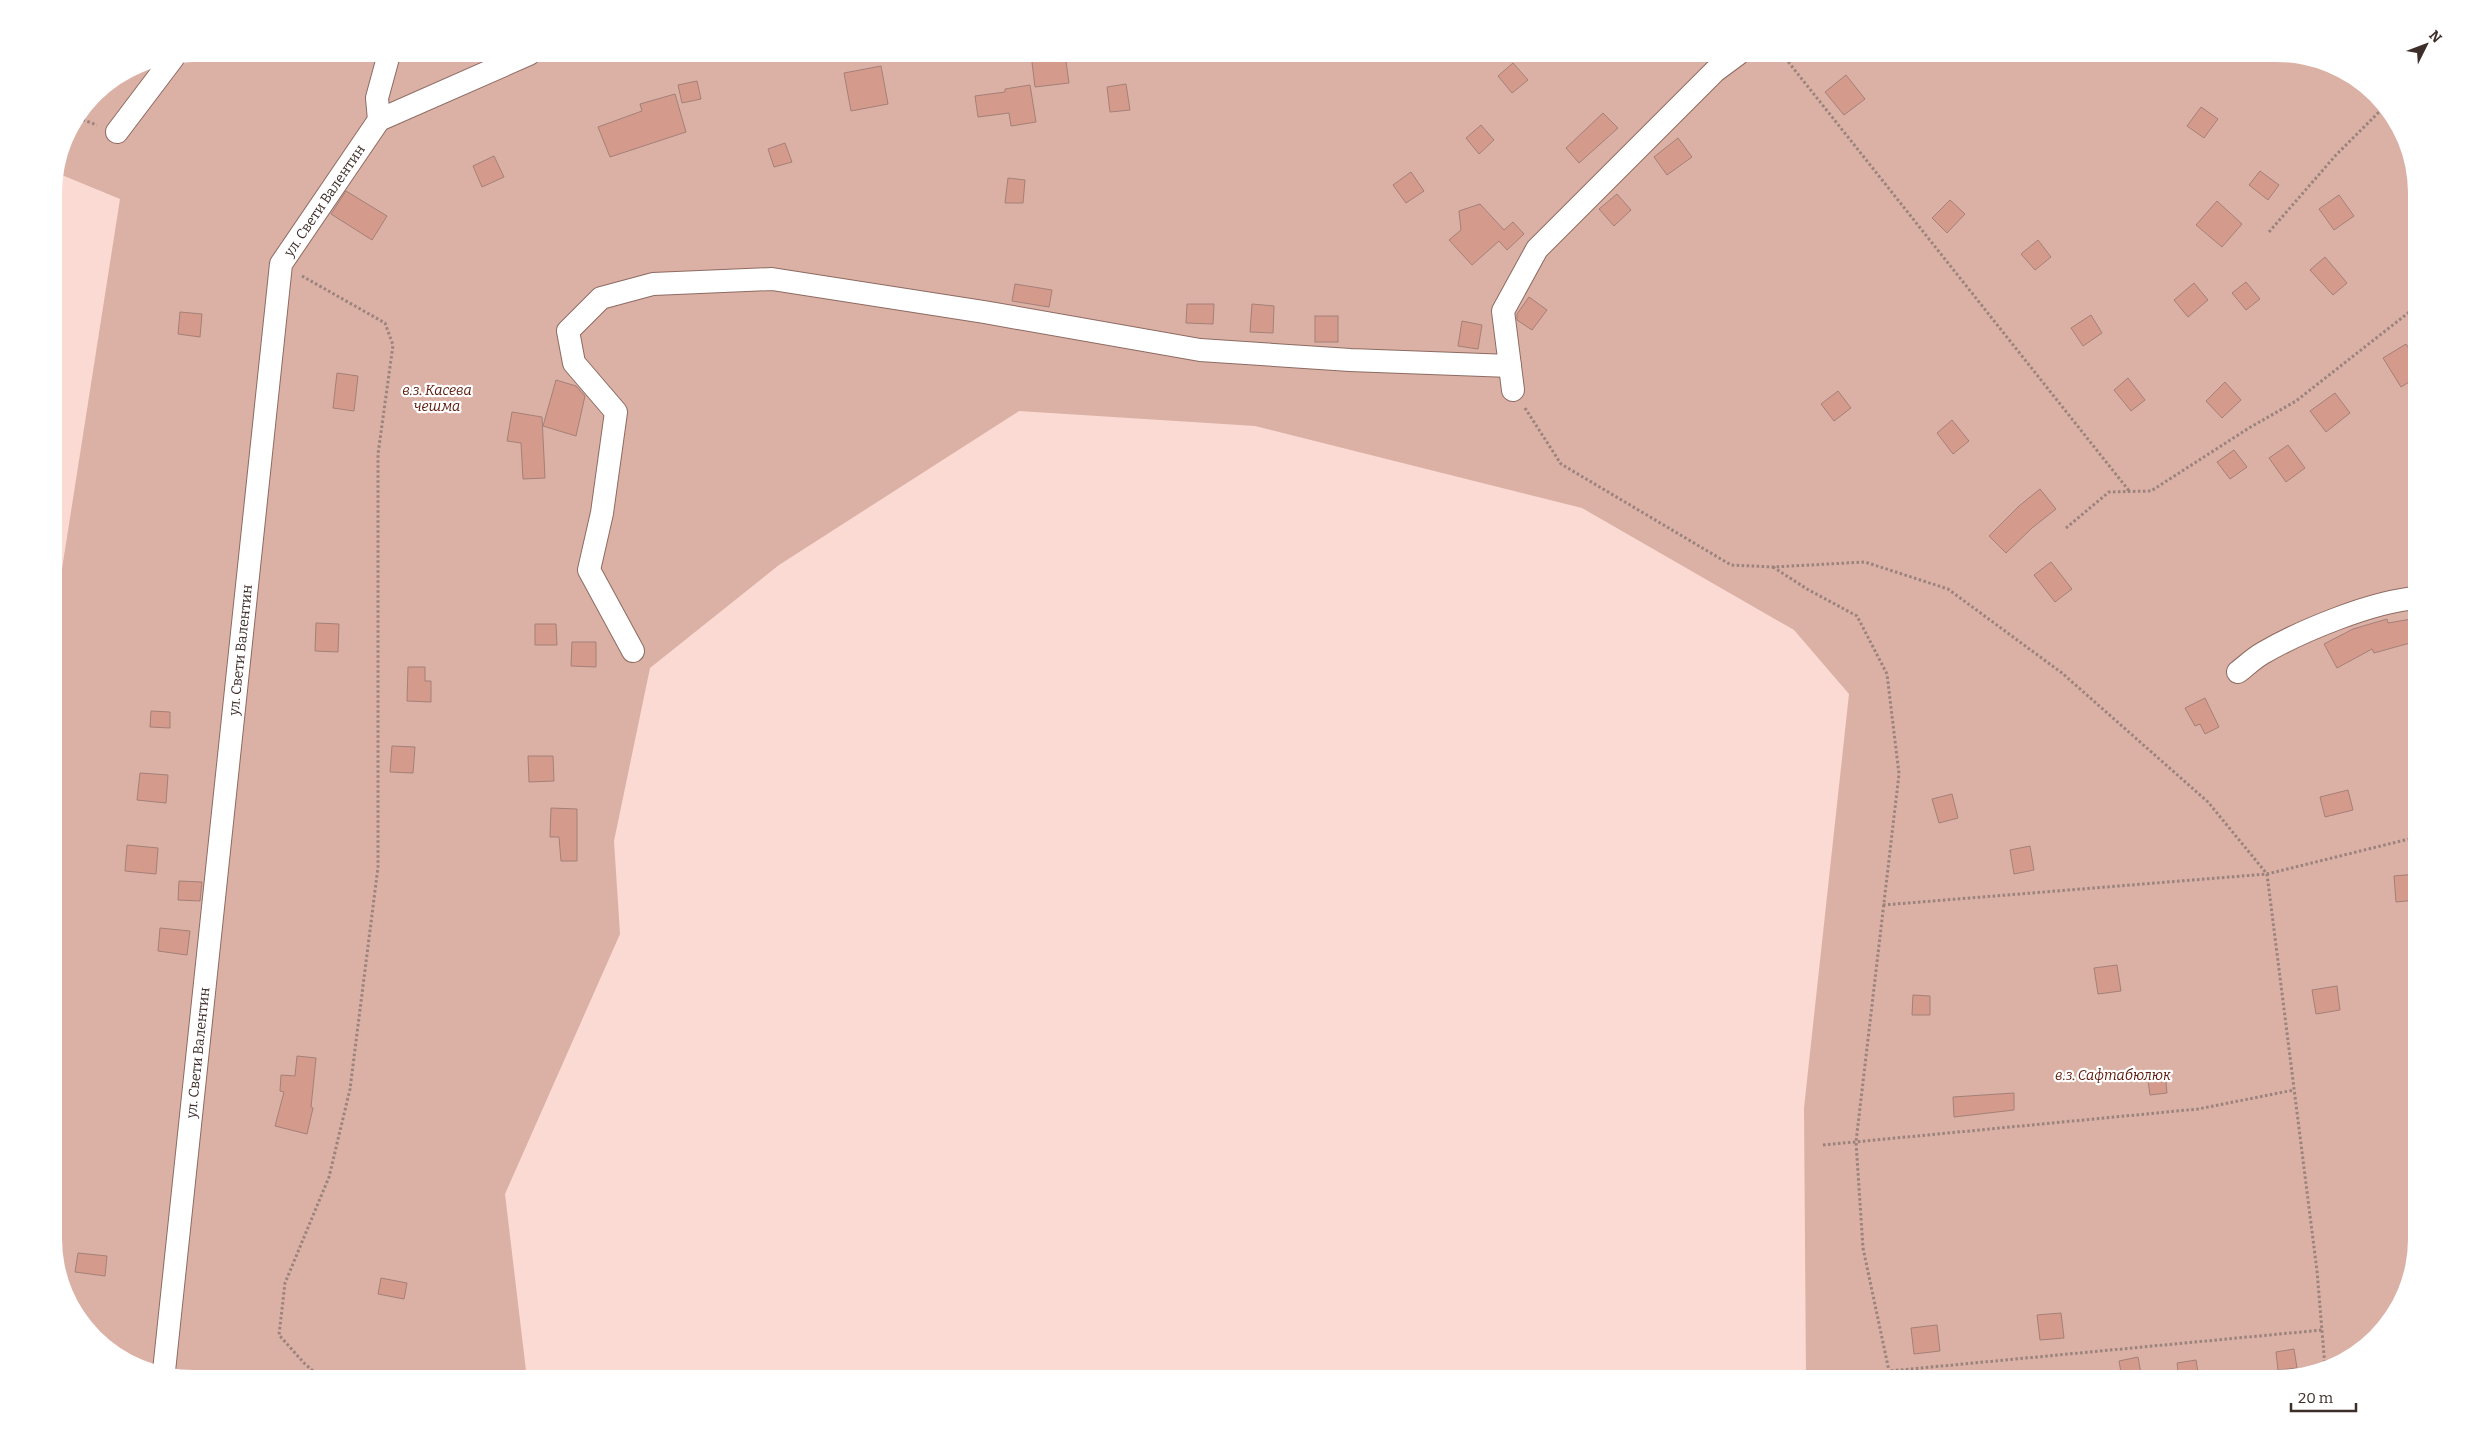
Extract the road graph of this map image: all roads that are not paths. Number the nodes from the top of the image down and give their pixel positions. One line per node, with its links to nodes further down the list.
1 (386, 62): 5 (street)
2 (511, 62): 5 (street)
3 (1727, 62): 7 (street)
4 (168, 65): 6 (street)
5 (379, 120): 12 (street, ул. Свети Валентин)
6 (116, 132)
7 (1510, 366): 8 (street); 10 (street)
8 (1514, 390)
9 (2408, 599): 11 (street)
10 (633, 651)
11 (2238, 672)
12 (164, 1367)

